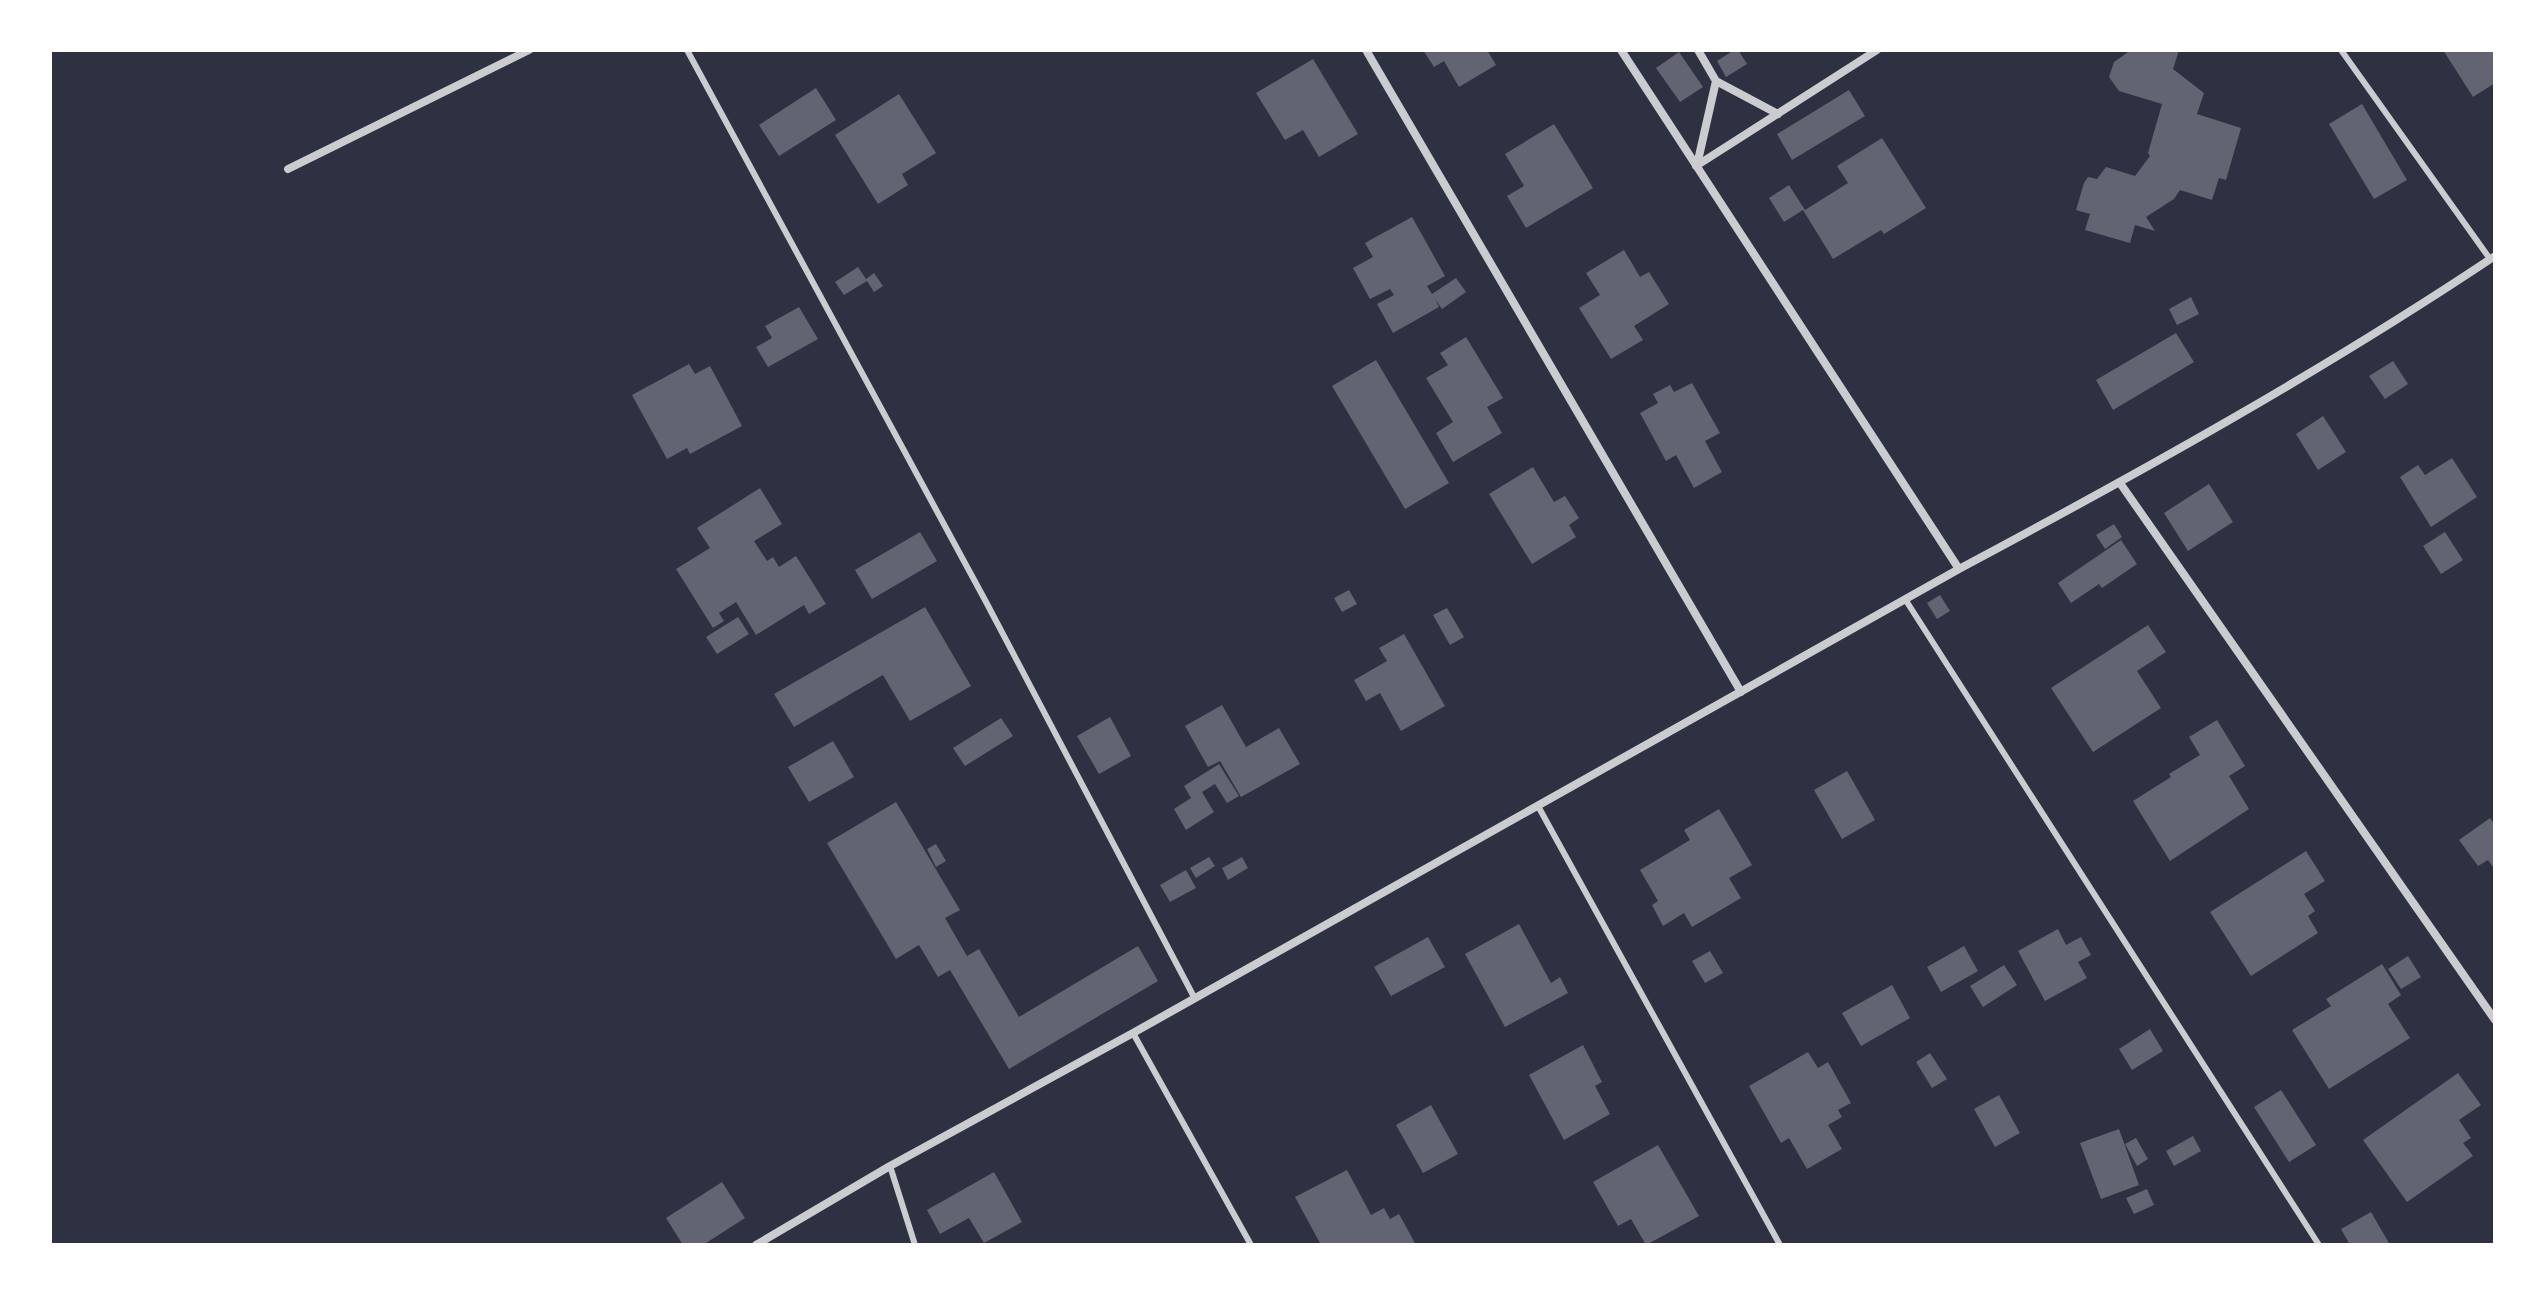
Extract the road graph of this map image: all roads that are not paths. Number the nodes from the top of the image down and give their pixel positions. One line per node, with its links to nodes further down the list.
1 (529, 50): 11 (street)
2 (687, 50): 18 (lane)
3 (1366, 50): 16 (street)
4 (1621, 50): 10 (street)
5 (1698, 50): 8 (street)
6 (1877, 50): 9 (street)
7 (2341, 50): 12 (lane)
8 (1716, 81): 9 (street); 10 (street)
9 (1778, 114): 10 (street)
10 (1696, 166): 14 (street)
11 (288, 169)
12 (2493, 257): 13 (street)
13 (2120, 483): 14 (street); 19 (street)
14 (1959, 569): 15 (street)
15 (1905, 599): 16 (street); 26 (lane)
16 (1741, 692): 17 (street)
17 (1538, 806): 18 (street); 25 (lane)
18 (1194, 997): 20 (street)
19 (2495, 1020)
20 (1133, 1033): 21 (street); 24 (lane)
21 (890, 1166): 22 (street); 23 (lane)
22 (756, 1245)
23 (915, 1245)
24 (1251, 1245)
25 (1780, 1245)
26 (2319, 1245)

